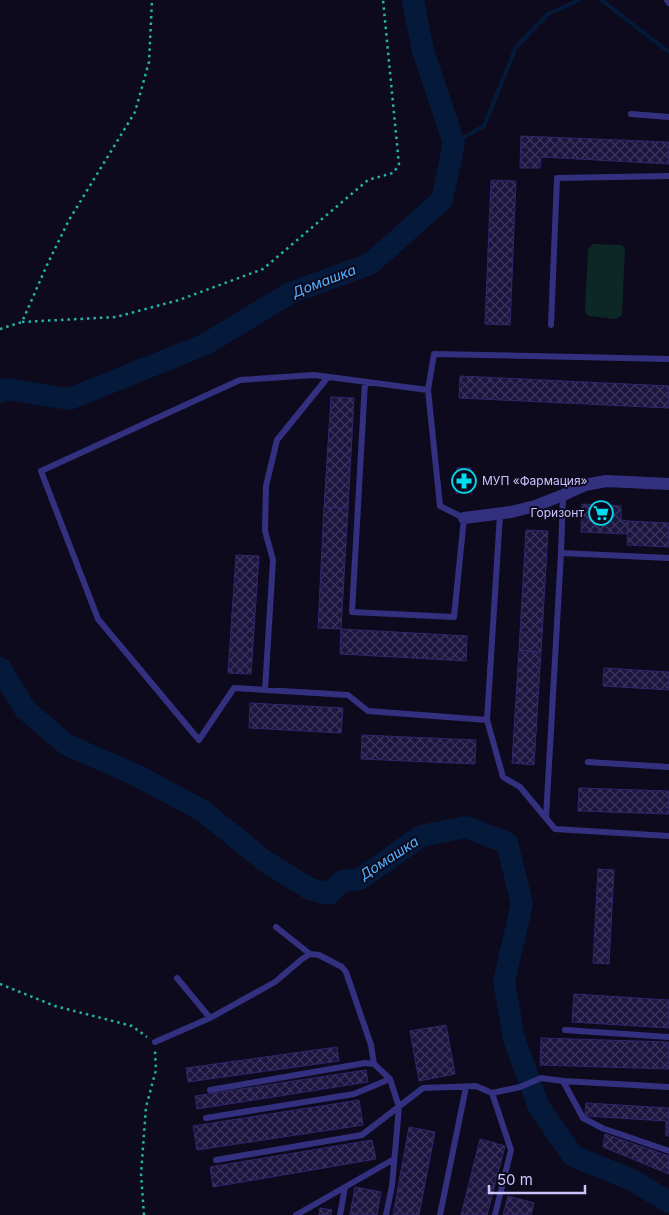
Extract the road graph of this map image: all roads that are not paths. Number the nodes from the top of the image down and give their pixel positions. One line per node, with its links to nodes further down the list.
1 (667, 0): 2 (lane)
2 (669, 3)
3 (631, 114): 4 (lane)
4 (669, 117)
5 (669, 176): 6 (lane)
6 (551, 325)
7 (669, 359): 10 (lane)
8 (328, 376): 9 (lane); 17 (lane); 17 (lane)
9 (365, 382): 10 (lane); 14 (lane)
10 (428, 390): 14 (lane)
11 (669, 484): 12 (street)
12 (563, 495): 13 (street); 15 (lane)
13 (500, 514): 14 (street); 18 (lane)
14 (464, 518)
15 (561, 553): 16 (lane); 21 (lane)
16 (669, 558)
17 (265, 690): 18 (lane)
18 (487, 720): 21 (lane)
19 (588, 762): 20 (lane)
20 (669, 767)
21 (546, 818): 22 (lane)
22 (669, 836)
23 (276, 927): 24 (lane)
24 (310, 954): 26 (lane); 30 (lane)
25 (177, 978): 26 (lane)
26 (210, 1018): 29 (lane)
27 (565, 1030): 28 (lane)
28 (669, 1037)
29 (155, 1042)
30 (374, 1064): 31 (lane); 35 (lane)
31 (390, 1078): 37 (lane); 38 (lane)
32 (562, 1081): 34 (lane); 36 (lane); 39 (lane)
33 (466, 1087): 36 (lane); 37 (lane); 47 (lane)
34 (669, 1087)
35 (210, 1090)
36 (492, 1093): 48 (lane)
37 (399, 1107): 40 (lane); 41 (lane)
38 (206, 1118)
39 (669, 1151)
40 (394, 1159): 42 (lane); 46 (lane)
41 (216, 1160)
42 (346, 1187): 43 (lane); 45 (lane)
43 (304, 1213): 44 (lane)
44 (296, 1215)
45 (340, 1215)
46 (386, 1215)
47 (440, 1215)
48 (495, 1215)

